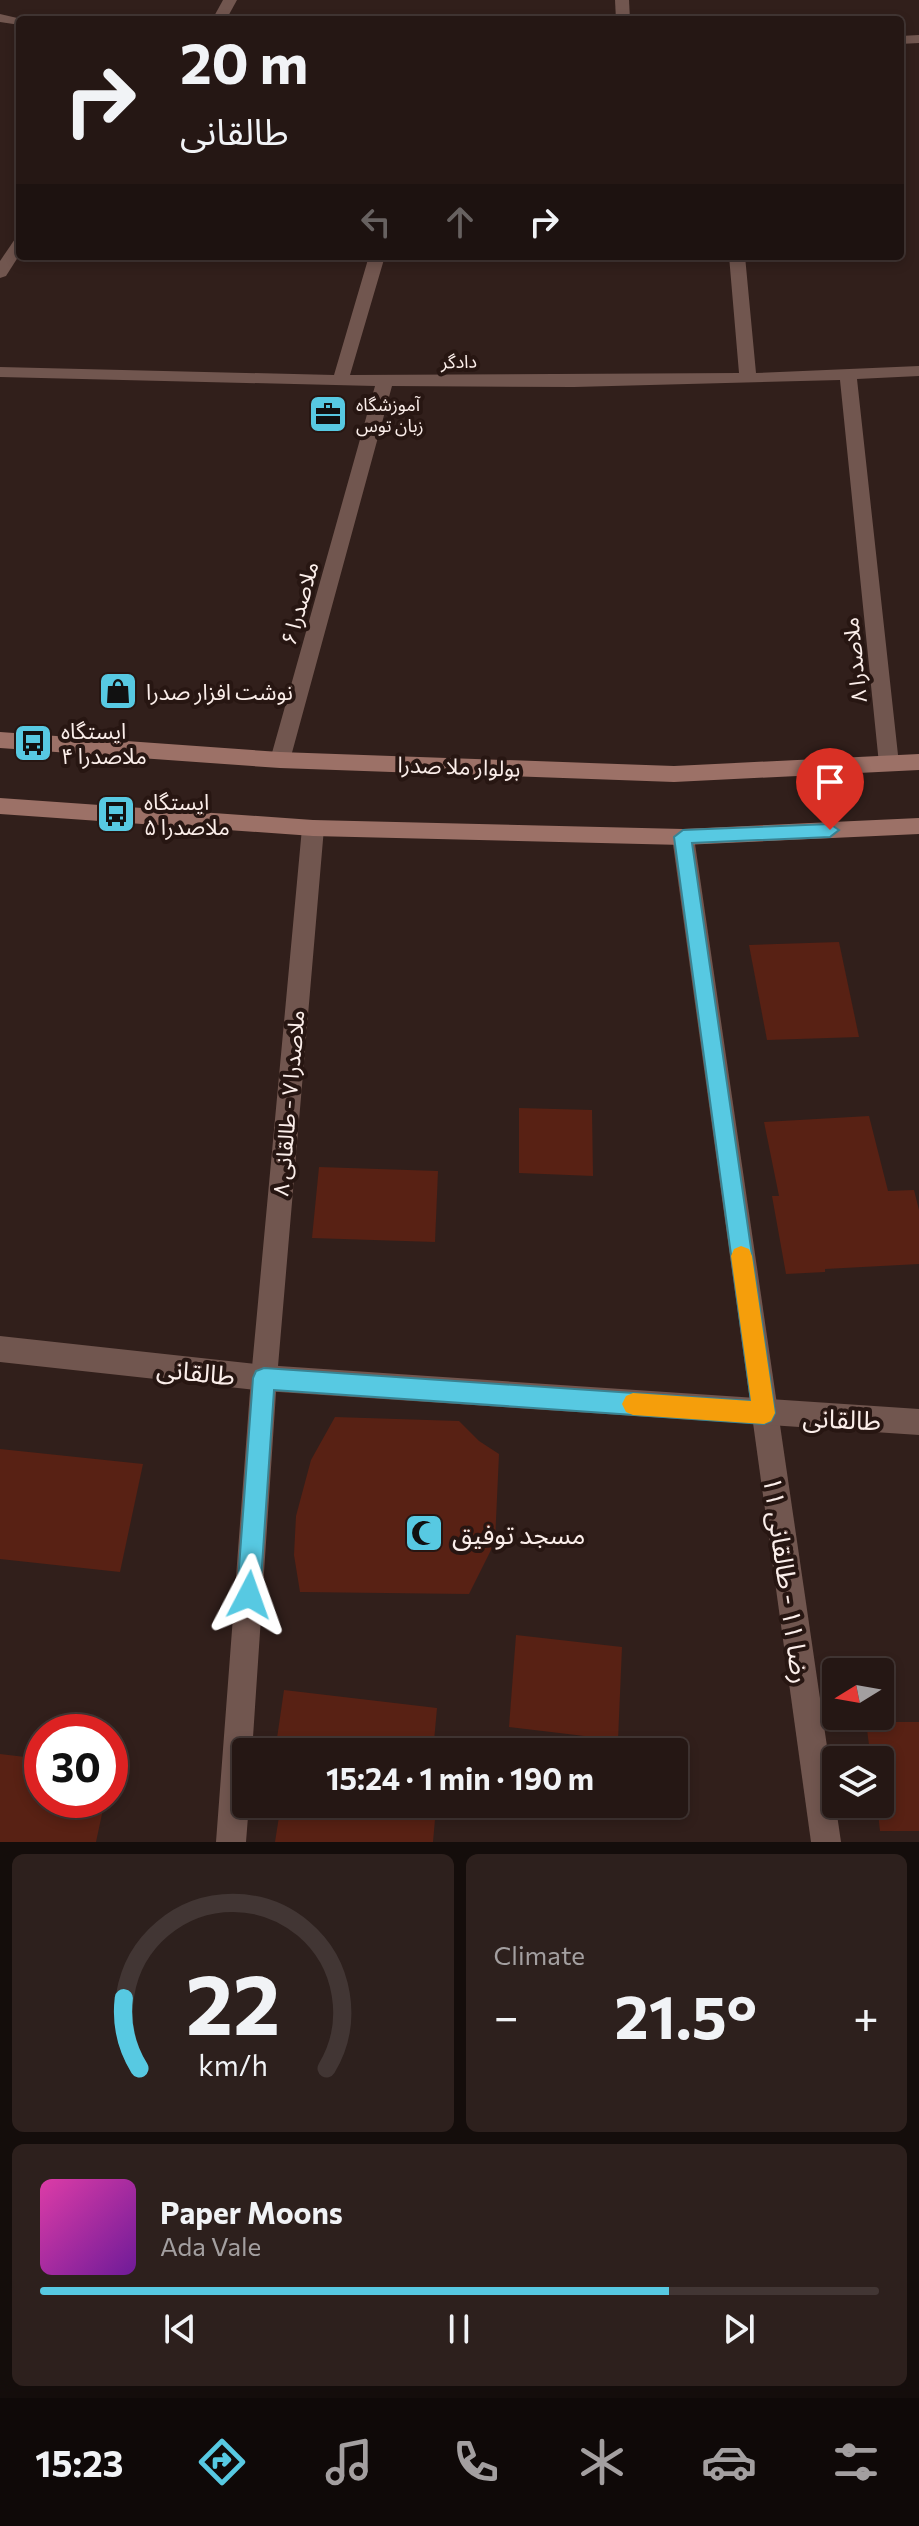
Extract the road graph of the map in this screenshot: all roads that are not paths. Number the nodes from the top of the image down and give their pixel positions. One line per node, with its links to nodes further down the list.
1 (16, 248): 4 (street)
2 (376, 260): 9 (street)
3 (737, 260): 8 (street)
4 (0, 273)
5 (919, 371): 7 (street, دادگر)
6 (0, 372): 9 (street, دادگر)
7 (848, 375): 8 (street, دادگر); 14 (street, ملاصدرا ۸)
8 (748, 378): 10 (street, دادگر)
9 (340, 382): 10 (street, دادگر)
10 (385, 382): 12 (street, ملاصدرا ۶)
11 (0, 740): 12 (main road, بولوار ملا صدرا)
12 (280, 760): 14 (main road, بولوار ملا صدرا)
13 (919, 762): 14 (main road, بولوار ملا صدرا)
14 (889, 764)
15 (0, 806): 17 (main road)
16 (919, 826): 18 (main road)
17 (313, 828): 18 (main road); 20 (street, ملاصدرا ۷ - طالقانی ۸)
18 (683, 837): 21 (street, رضا ۱۱ - طالقانی ۱۱)
19 (0, 1349): 20 (street, طالقانی)
20 (264, 1378): 21 (street, طالقانی); 23 (street, ملاصدرا ۷ - طالقانی ۸)
21 (764, 1413): 22 (street, طالقانی); 24 (street, رضا ۱۱ - طالقانی ۱۱)
22 (919, 1422)
23 (231, 1842)
24 (826, 1842)

